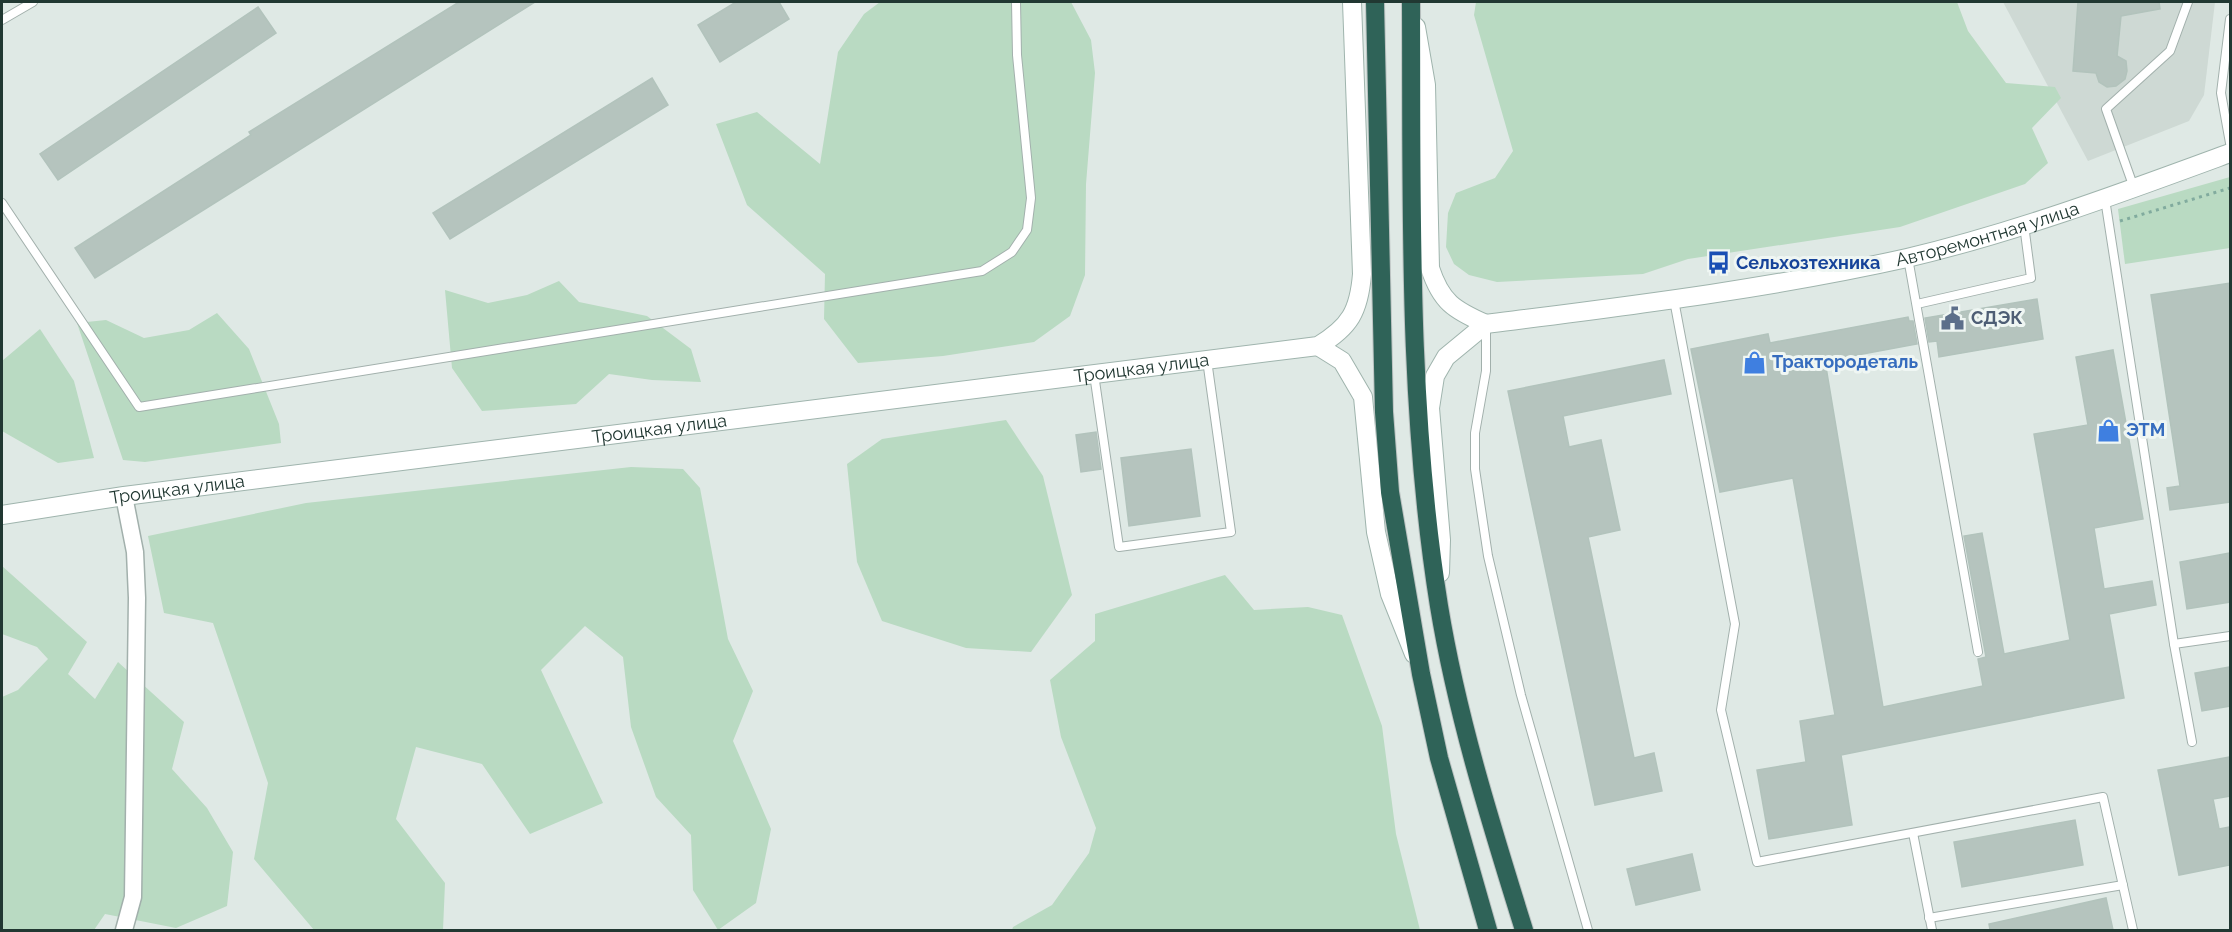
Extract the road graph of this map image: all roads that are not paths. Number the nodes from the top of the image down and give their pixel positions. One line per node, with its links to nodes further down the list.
1 (33, 2): 8 (lane)
2 (1016, 2): 13 (lane)
3 (1352, 2): 19 (street)
4 (1375, 2): 28 (highway)
5 (1412, 2): 18 (street); 24 (highway)
6 (2188, 2): 11 (lane)
7 (2230, 19): 9 (lane)
8 (2, 20)
9 (2230, 143)
10 (2230, 153): 11 (street, Авторемонтная улица)
11 (2134, 188): 12 (street, Авторемонтная улица)
12 (2105, 199): 14 (street, Авторемонтная улица); 26 (lane)
13 (2, 203)
14 (2024, 225): 15 (street, Авторемонтная улица); 17 (lane)
15 (1908, 258): 16 (street, Авторемонтная улица); 17 (lane)
16 (1674, 300): 18 (street, Авторемонтная улица); 30 (lane)
17 (1917, 304): 27 (lane)
18 (1486, 324): 24 (street); 36 (lane)
19 (1318, 346): 20 (street, Троицкая улица); 28 (street)
20 (1206, 360): 21 (street, Троицкая улица); 21 (lane)
21 (1094, 374): 22 (street, Троицкая улица)
22 (124, 496): 23 (street, Троицкая улица); 33 (street)
23 (2, 515)
24 (1439, 605): 35 (highway)
25 (2230, 636): 26 (lane)
26 (2174, 644): 29 (lane)
27 (1978, 652)
28 (1421, 674): 34 (highway)
29 (2192, 742)
30 (1913, 833): 31 (lane); 32 (lane)
31 (2123, 885): 32 (lane); 38 (lane)
32 (1929, 918): 37 (lane)
33 (124, 930)
34 (1488, 930)
35 (1524, 930)
36 (1588, 930)
37 (1932, 930)
38 (2133, 930)

